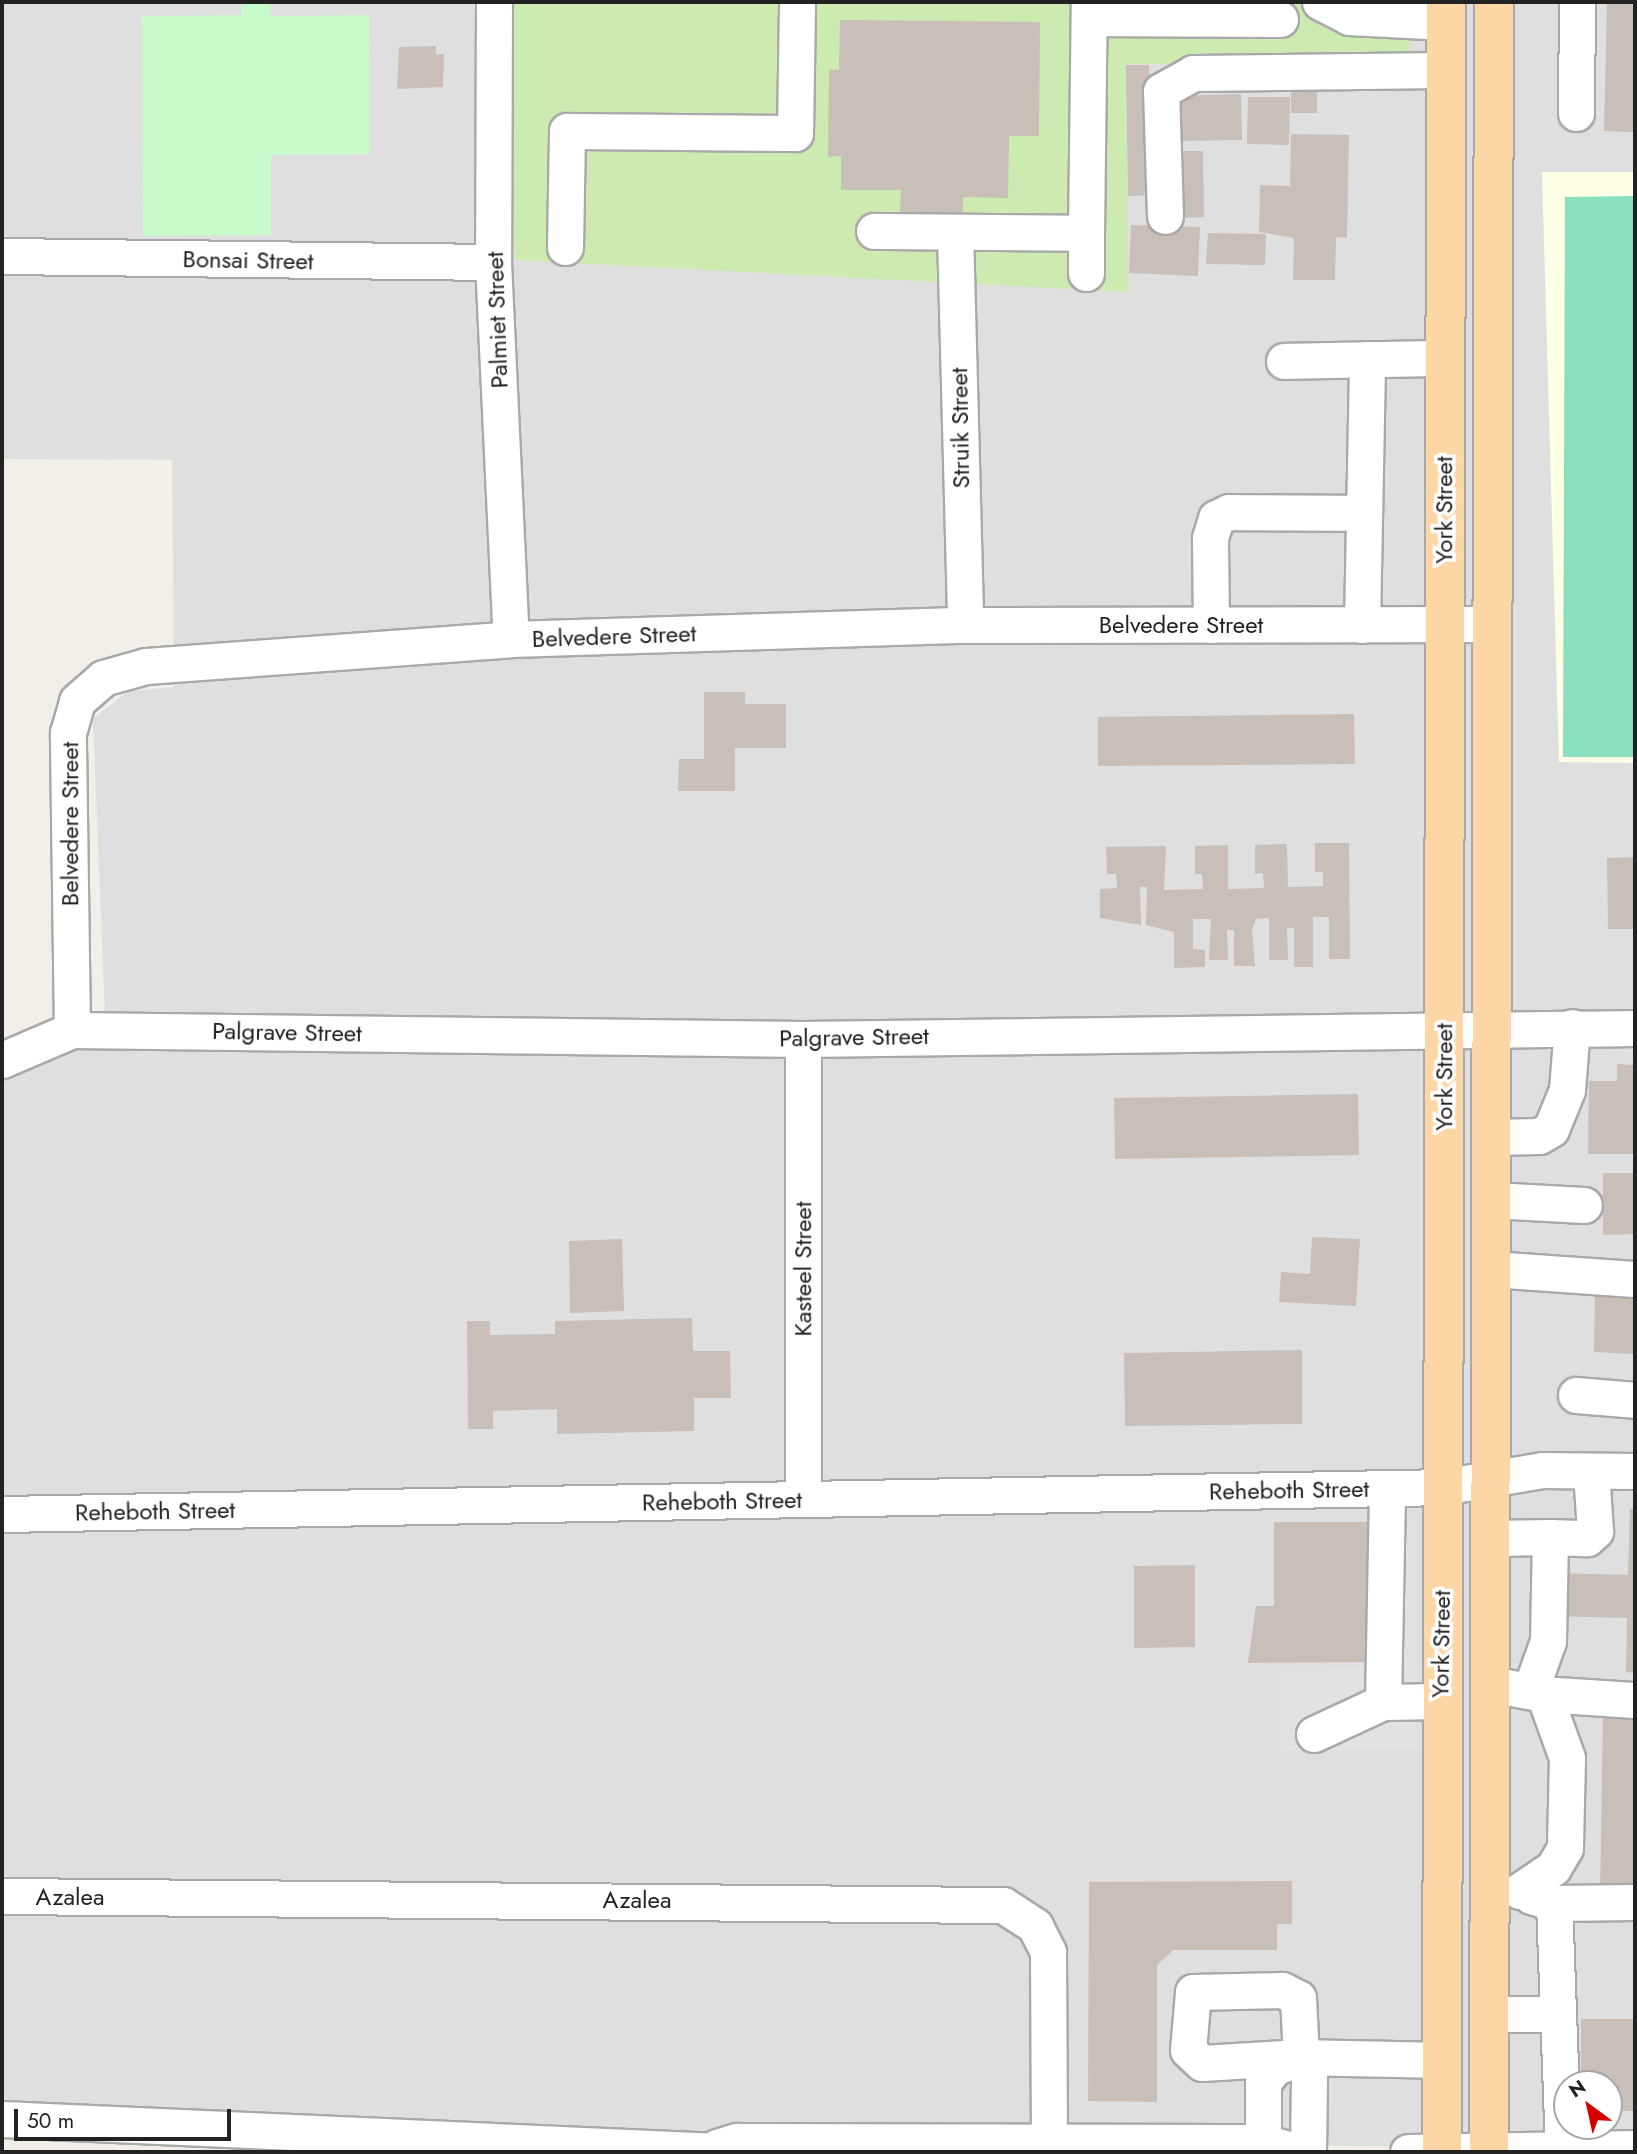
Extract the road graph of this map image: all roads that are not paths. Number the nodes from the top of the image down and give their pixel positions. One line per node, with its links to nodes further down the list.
1 (495, 2): 17 (street, Palmiet Street)
2 (797, 2): 15 (street)
3 (1320, 2): 7 (street)
4 (1494, 2): 23 (main road, York Street)
5 (1577, 2): 10 (street)
6 (1089, 10): 8 (street); 14 (street)
7 (1446, 12): 9 (main road, York Street)
8 (1280, 19)
9 (1446, 70): 11 (street); 19 (main road, York Street)
10 (1576, 113)
11 (1165, 216)
12 (874, 231): 13 (street)
13 (955, 232): 14 (street); 24 (street, Struik Street)
14 (1086, 233): 18 (street)
15 (565, 247)
16 (2, 256): 17 (street, Bonsai Street)
17 (493, 262): 28 (street, Palmiet Street)
18 (1086, 273)
19 (1444, 358): 20 (street); 27 (main road, York Street)
20 (1367, 359): 21 (street); 22 (street)
21 (1284, 361)
22 (1364, 513): 25 (street); 26 (street)
23 (1492, 624): 27 (street, Belvedere Street); 30 (main road, York Street)
24 (965, 625): 25 (street, Belvedere Street); 28 (street, Belvedere Street)
25 (1211, 625): 26 (street, Belvedere Street)
26 (1362, 625): 27 (street, Belvedere Street)
27 (1444, 625): 29 (main road, York Street)
28 (511, 639): 33 (street, Belvedere Street)
29 (1444, 1026): 30 (street, Palgrave Street); 34 (street, Palgrave Street); 46 (main road, York Street)
30 (1492, 1026): 31 (street, Palgrave Street); 36 (main road, York Street)
31 (1572, 1027): 32 (street, Palgrave Street); 36 (street)
32 (1635, 1028)
33 (72, 1030): 34 (street, Palgrave Street); 35 (street)
34 (803, 1039): 48 (street, Kasteel Street)
35 (2, 1060)
36 (1492, 1137): 37 (main road, York Street)
37 (1492, 1200): 38 (street); 39 (main road, York Street)
38 (1584, 1205)
39 (1491, 1269): 40 (street); 45 (main road, York Street)
40 (1635, 1279)
41 (1576, 1395): 42 (street)
42 (1635, 1400)
43 (1591, 1471): 44 (street, Reheboth Street); 45 (street, Reheboth Street); 50 (street)
44 (1635, 1471)
45 (1491, 1476): 46 (street, Reheboth Street); 51 (main road, York Street)
46 (1442, 1487): 47 (street, Reheboth Street); 55 (main road, York Street)
47 (1387, 1488): 48 (street, Reheboth Street); 56 (street)
48 (803, 1499): 49 (street, Reheboth Street)
49 (2, 1514)
50 (1550, 1537): 51 (street); 53 (street)
51 (1490, 1538): 52 (main road, York Street)
52 (1490, 1684): 53 (street); 58 (main road, York Street)
53 (1537, 1693): 54 (street); 58 (street)
54 (1635, 1700)
55 (1441, 1701): 56 (street); 65 (main road, York Street)
56 (1383, 1702): 57 (street)
57 (1314, 1734)
58 (1504, 1889): 61 (street); 62 (main road, York Street)
59 (2, 1896): 70 (street, Azalea)
60 (1635, 1902): 61 (street)
61 (1554, 1903): 63 (street)
62 (1489, 2014): 63 (street); 75 (main road, York Street)
63 (1558, 2014): 73 (street)
64 (1301, 2057): 65 (street); 66 (street); 66 (street); 67 (street); 77 (street)
65 (1432, 2060): 78 (main road, York Street)
66 (1230, 2061): 67 (street)
67 (1263, 2083): 69 (street)
68 (2, 2119): 72 (street)
69 (1263, 2147): 70 (street); 76 (street)
70 (1049, 2148): 74 (street)
71 (1635, 2148): 73 (street)
72 (652, 2149): 74 (street)
73 (1563, 2149): 75 (street)
74 (729, 2150)
75 (1489, 2151): 78 (street)
76 (1300, 2152)
77 (1308, 2152)
78 (1431, 2152)

